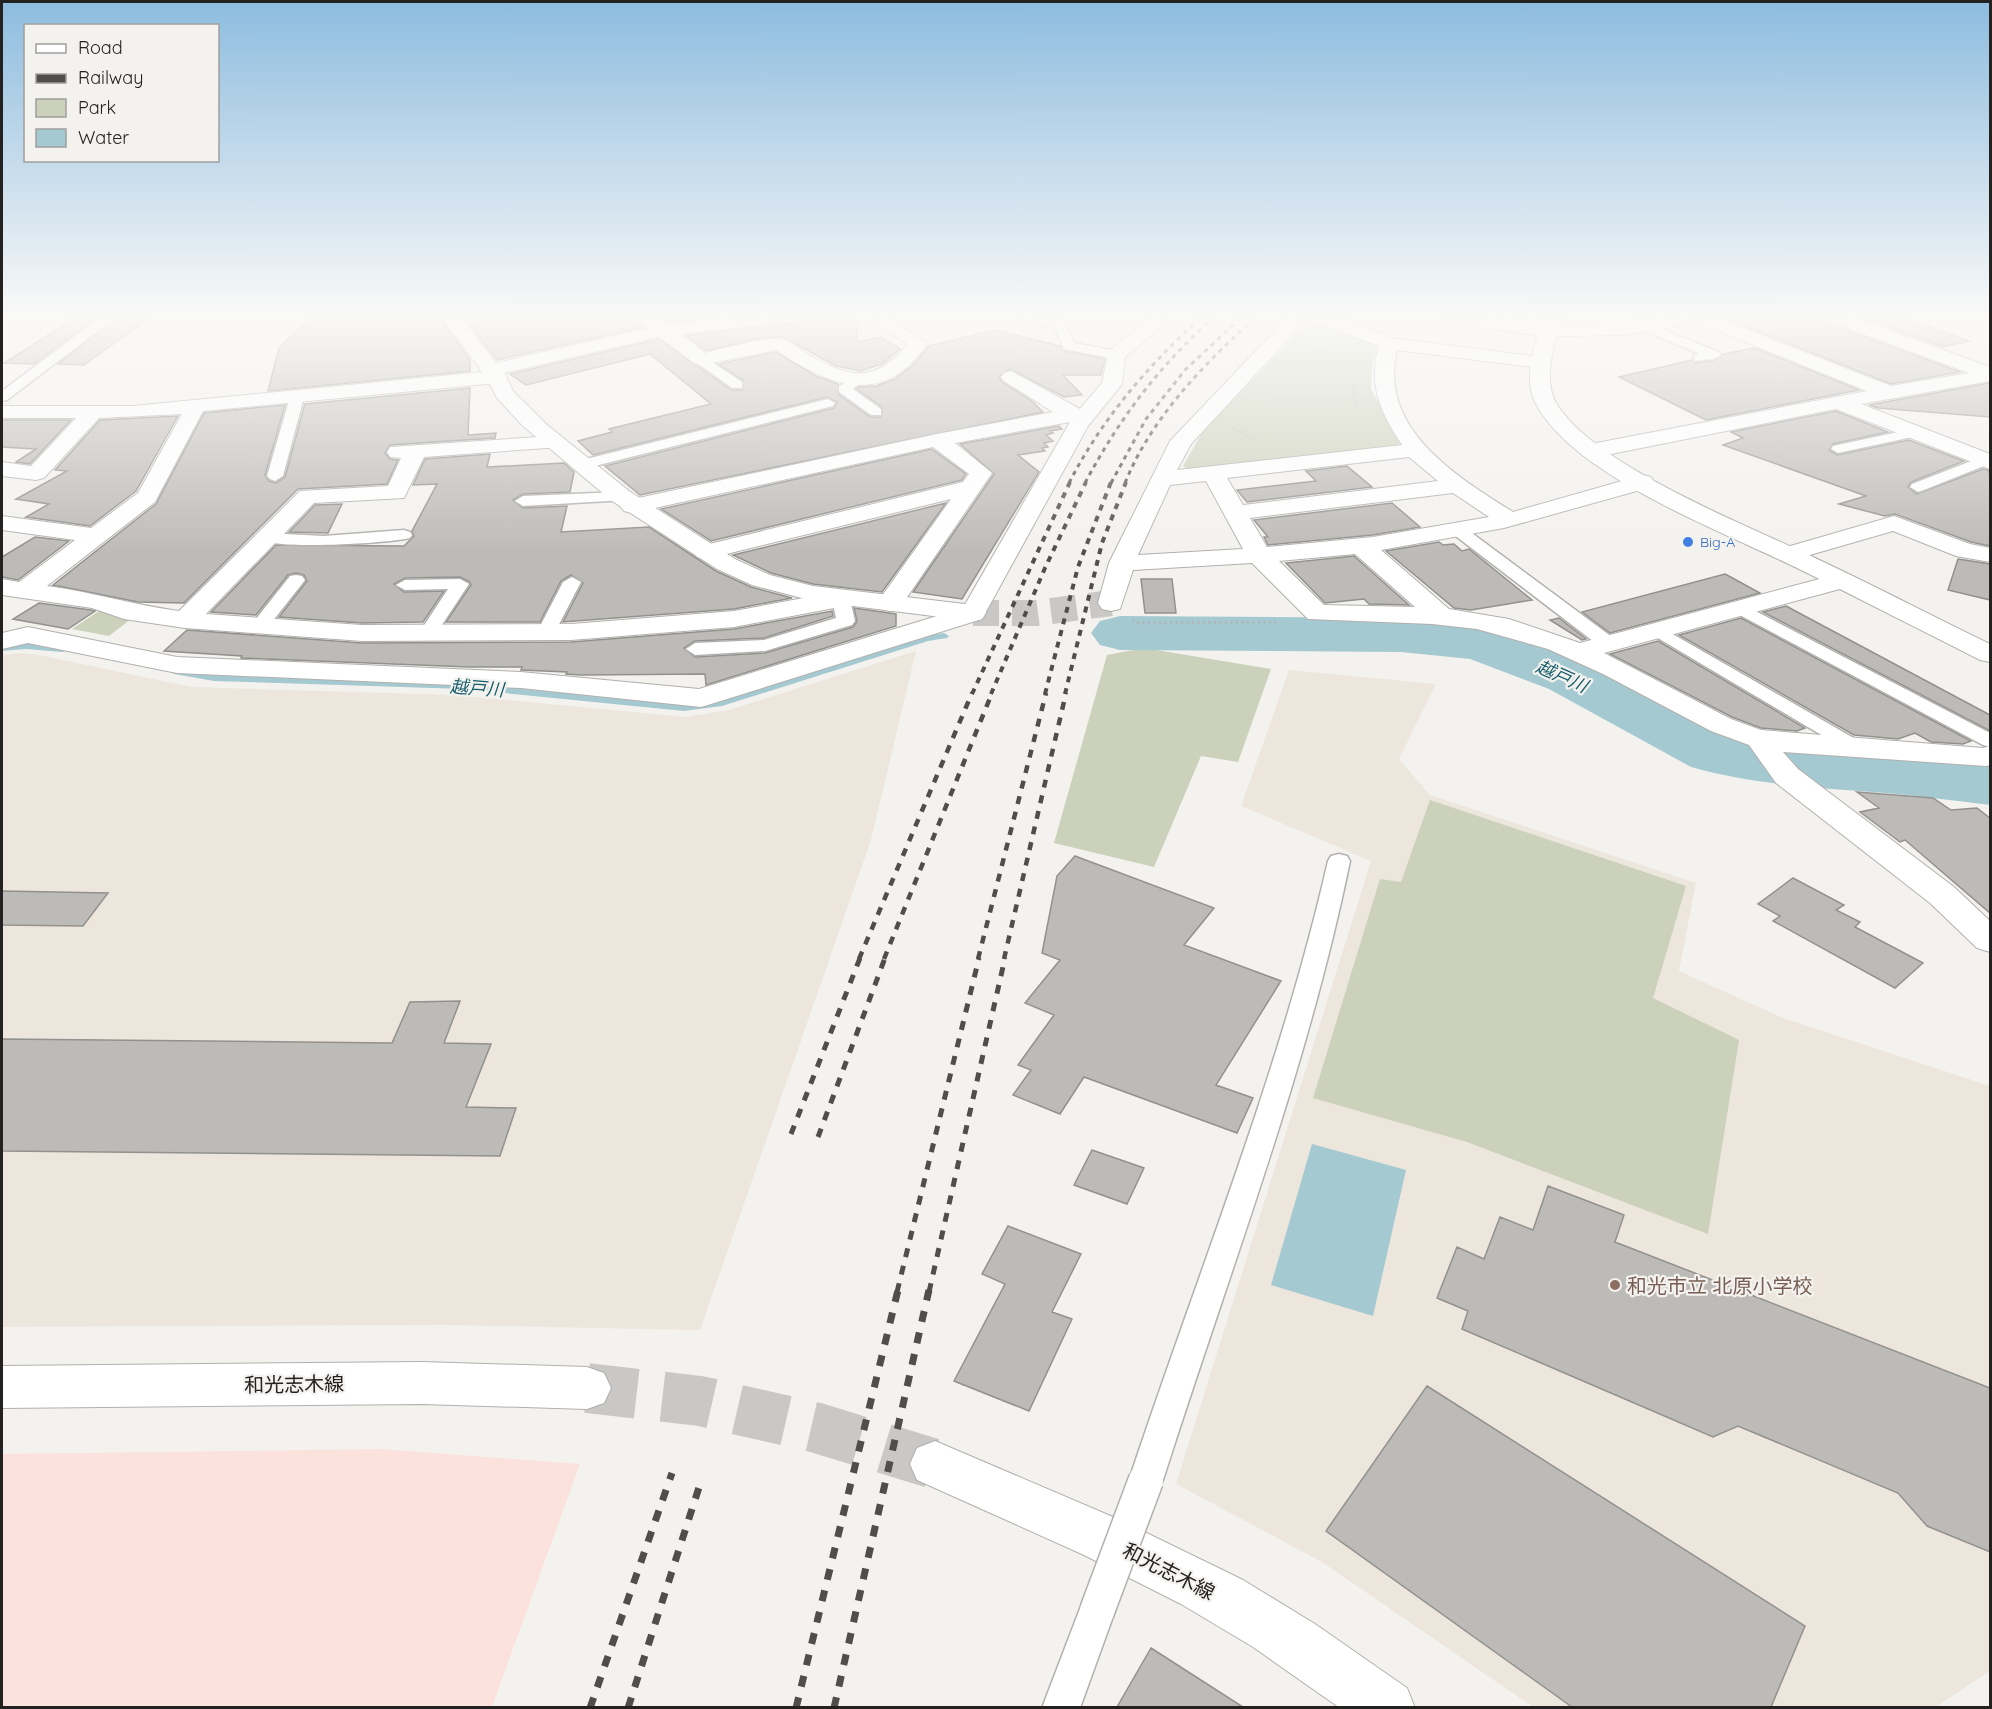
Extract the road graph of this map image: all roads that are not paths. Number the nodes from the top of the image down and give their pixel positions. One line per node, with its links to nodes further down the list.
1 (325, 394): 10 (street)
2 (505, 394): 20 (street)
3 (851, 394): 16 (lane)
4 (1041, 394): 17 (street)
5 (1102, 394): 17 (street)
6 (1226, 394): 29 (street)
7 (1384, 394): 22 (street)
8 (1543, 394): 23 (street)
9 (1886, 394): 11 (street)
10 (297, 397): 13 (street); 28 (lane)
11 (1838, 402): 18 (street); 23 (street)
12 (828, 403): 25 (lane)
13 (196, 406): 15 (street); 41 (street)
14 (2, 412): 15 (street)
15 (93, 412): 26 (street)
16 (876, 412)
17 (1079, 415): 19 (street); 59 (street)
18 (1912, 433): 21 (lane); 24 (street)
19 (937, 440): 32 (street); 35 (street)
20 (553, 442): 25 (street); 42 (street)
21 (1838, 449)
22 (1414, 450): 27 (street); 31 (street)
23 (1591, 451): 30 (street)
24 (1987, 461): 33 (lane)
25 (579, 465): 35 (street)
26 (2, 469)
27 (1213, 473): 29 (street); 36 (street)
28 (275, 476)
29 (1162, 479): 48 (street)
30 (1643, 482): 37 (street); 45 (street)
31 (1457, 486): 36 (street); 37 (street)
32 (971, 487): 44 (street); 55 (street)
33 (1918, 487)
34 (523, 501): 35 (lane)
35 (626, 501): 44 (street)
36 (1235, 513): 47 (street)
37 (1508, 519): 39 (street)
38 (2, 523): 41 (street)
39 (1459, 531): 43 (street); 67 (lane)
40 (404, 535): 42 (lane)
41 (96, 536): 53 (street)
42 (267, 538): 61 (street)
43 (1362, 547): 47 (street); 60 (street)
44 (706, 552): 54 (street)
45 (1789, 554): 46 (street); 50 (street)
46 (1990, 555)
47 (1260, 557): 48 (street); 60 (street)
48 (1121, 563): 56 (street)
49 (296, 580): 62 (lane)
50 (1842, 581): 57 (street); 70 (street)
51 (572, 582): 64 (lane)
52 (405, 585): 65 (lane)
53 (19, 589): 58 (street); 61 (street)
54 (841, 599): 55 (street); 64 (street); 68 (lane)
55 (890, 603): 59 (street)
56 (1112, 603)
57 (1740, 608): 63 (street); 71 (lane)
58 (2, 609)
59 (973, 613): 66 (street)
60 (1441, 616): 69 (street)
61 (185, 620): 62 (street)
62 (258, 628): 65 (street)
63 (1658, 630): 67 (street); 72 (lane)
64 (546, 632): 65 (street)
65 (428, 633)
66 (2, 641)
67 (1609, 644): 69 (street)
68 (695, 649)
69 (1577, 652): 74 (street)
70 (1990, 654)
71 (1990, 741)
72 (1857, 748): 73 (street); 74 (street)
73 (1990, 755)
74 (1773, 757): 76 (street)
75 (1339, 861): 80 (lane, bridge)
76 (1990, 940)
77 (2, 1387): 78 (street, 和光志木線)
78 (587, 1388)
79 (934, 1464): 81 (street, 和光志木線)
80 (1061, 1707)
81 (1387, 1707)

